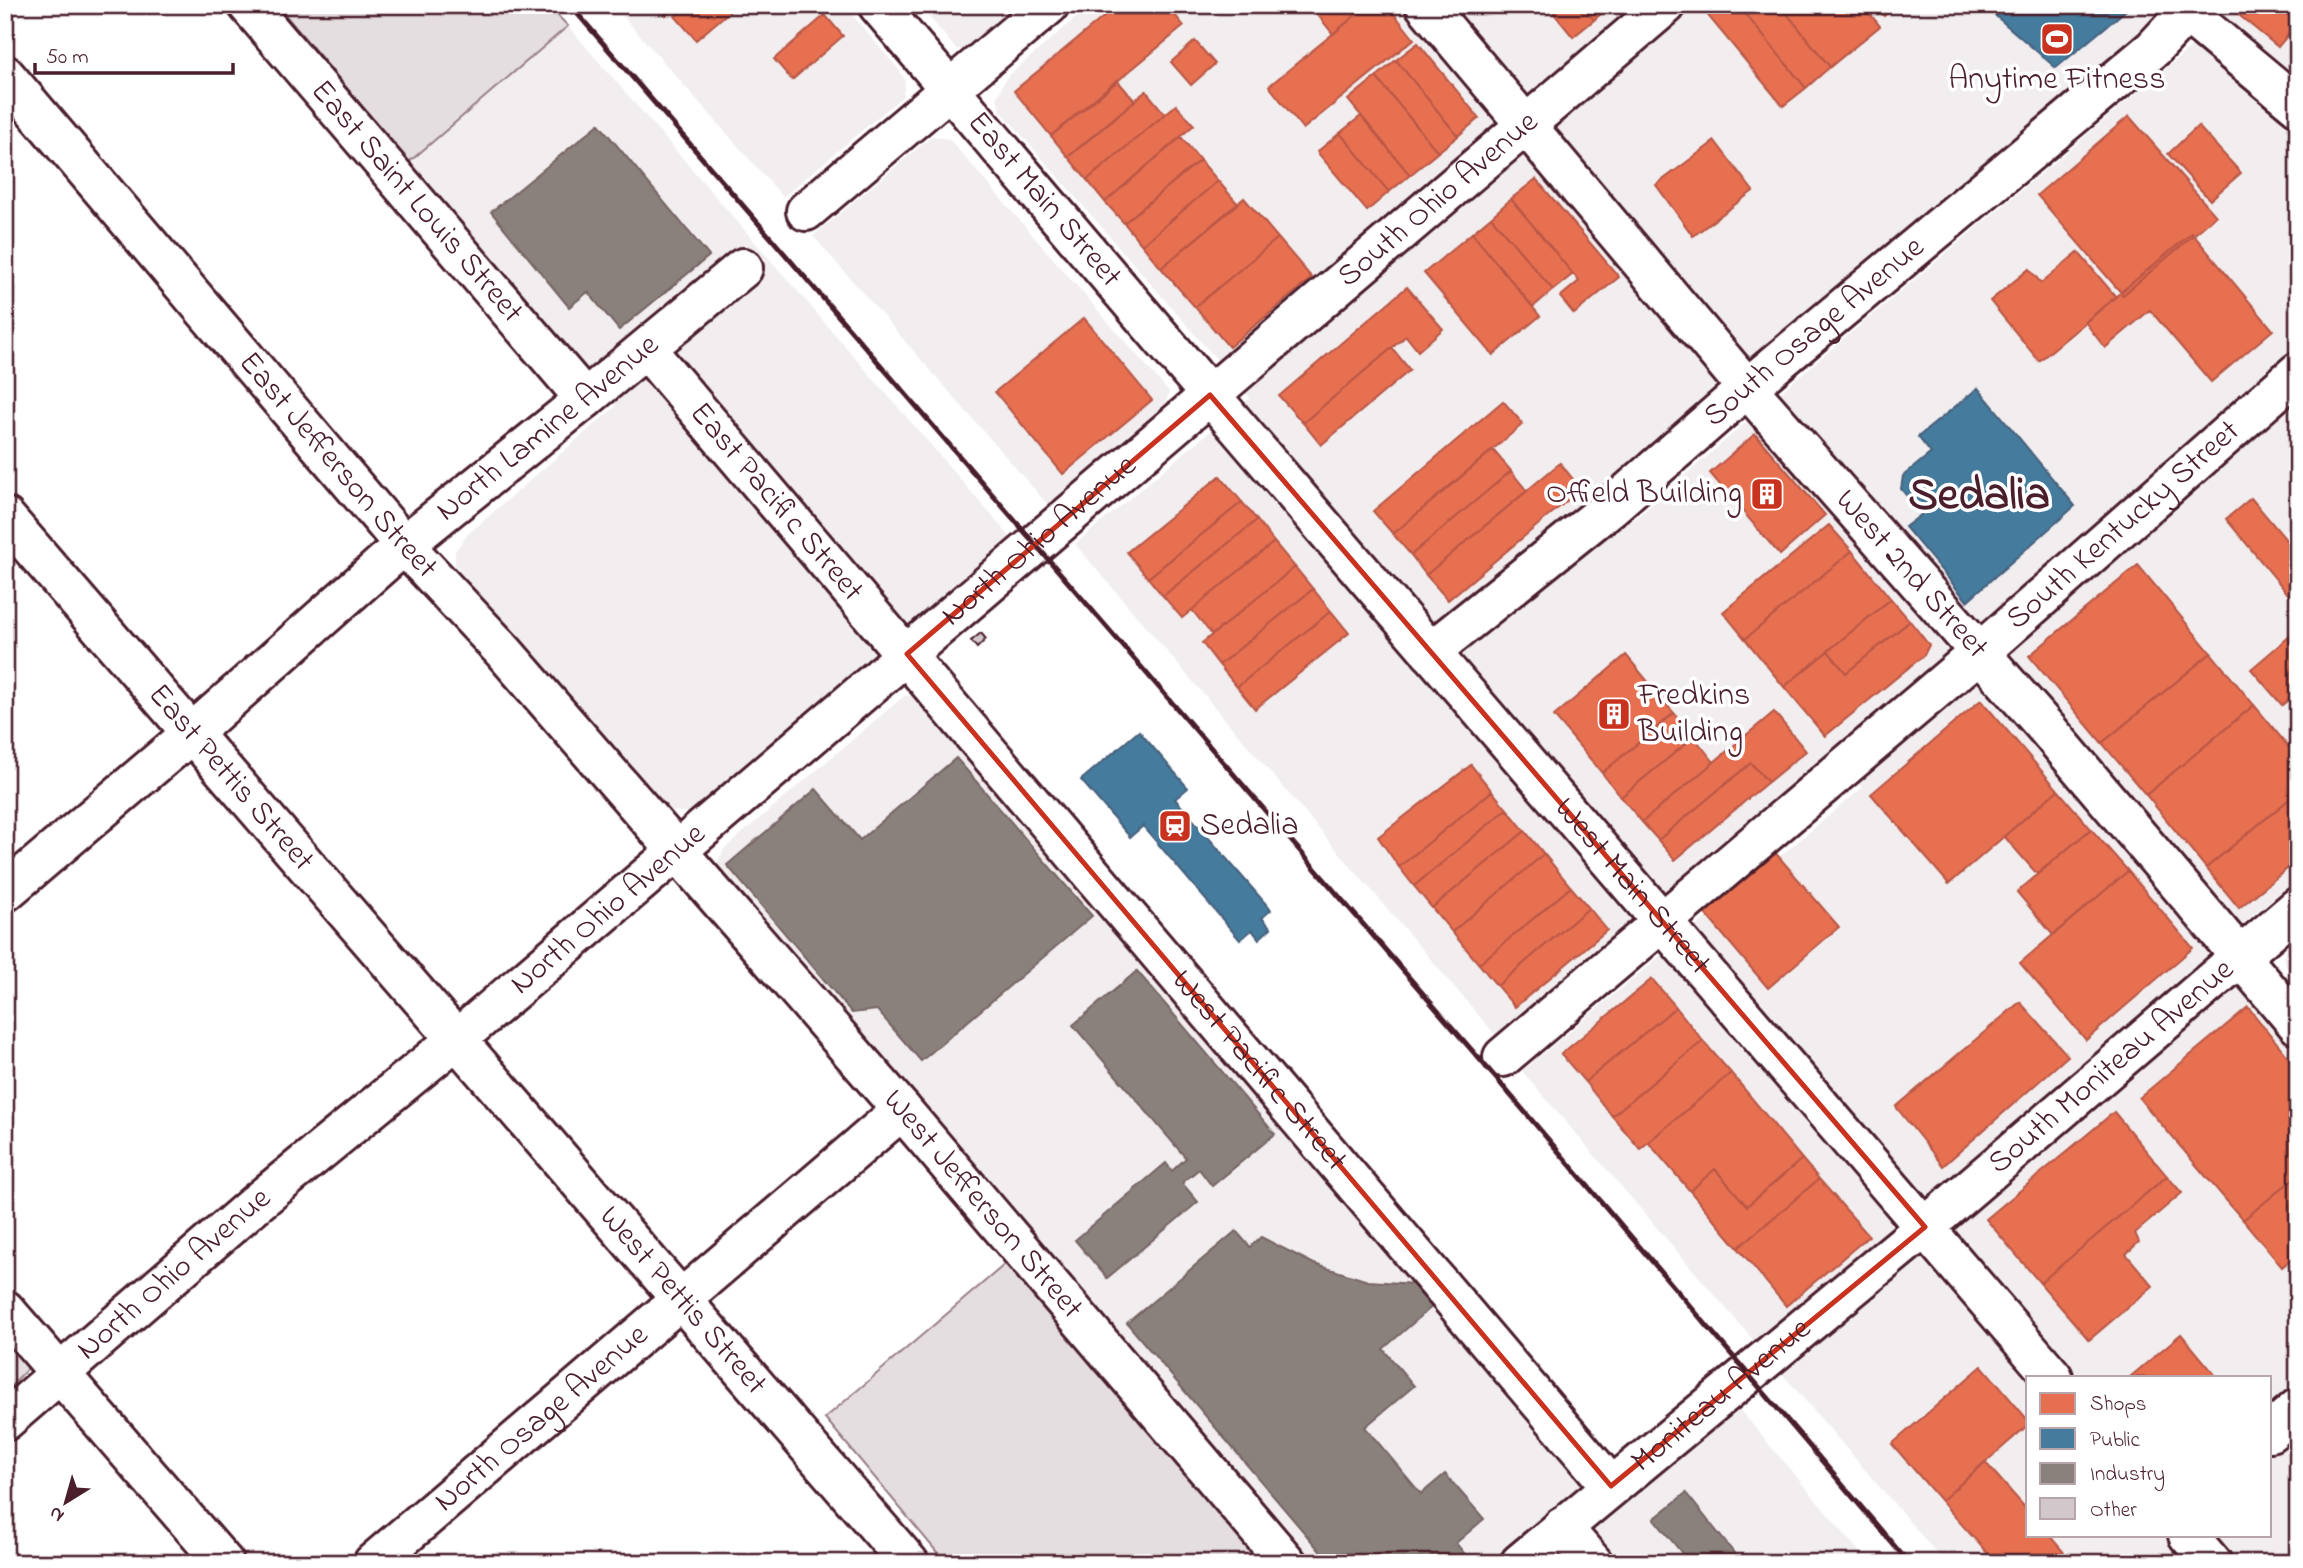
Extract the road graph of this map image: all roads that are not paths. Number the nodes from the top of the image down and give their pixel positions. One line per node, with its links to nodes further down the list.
1 (248, 5): 17 (street, East Saint Louis Street)
2 (878, 5): 8 (street, East Main Street)
3 (1049, 5): 8 (street)
4 (1426, 5): 10 (street, West 2nd Street)
5 (1666, 5): 10 (street, South Ohio Avenue)
6 (2186, 8): 9 (street); 15 (street, South Osage Avenue)
7 (5, 75): 19 (street, East Jefferson Street)
8 (949, 89): 11 (street); 16 (street, East Main Street)
9 (2298, 106)
10 (1527, 124): 15 (street, West 2nd Street); 16 (street, South Ohio Avenue)
11 (806, 211)
12 (743, 268): 13 (street, North Lamine Avenue)
13 (646, 349): 17 (street, North Lamine Avenue); 22 (street, East Pacific Street)
14 (2298, 372): 21 (street, South Kentucky Street)
15 (1747, 388): 20 (street, South Osage Avenue); 21 (street, West 2nd Street)
16 (1210, 395): 20 (street, West Main Street); 22 (street, North Ohio Avenue)
17 (585, 399): 19 (street, North Lamine Avenue)
18 (5, 517): 23 (street, East Pettis Street)
19 (404, 545): 23 (street, North Lamine Avenue); 24 (street, East Jefferson Street)
20 (1430, 652): 27 (street, West Main Street)
21 (1980, 652): 27 (street, South Kentucky Street); 28 (street, West 2nd Street)
22 (907, 654): 24 (street, North Ohio Avenue); 41 (street, West Pacific Street)
23 (192, 733): 25 (street, North Lamine Avenue); 30 (street, East Pettis Street)
24 (677, 851): 30 (street, North Ohio Avenue); 32 (street, West Jefferson Street)
25 (5, 892)
26 (2298, 907): 28 (street, South Moniteau Avenue)
27 (1662, 922): 31 (street, South Kentucky Street); 33 (street, West Main Street)
28 (2240, 957): 29 (street, West 2nd Street); 33 (street, South Moniteau Avenue)
29 (2298, 1026)
30 (457, 1039): 34 (street, West Pettis Street); 36 (street, North Ohio Avenue)
31 (1503, 1057)
32 (902, 1110): 34 (street, North Osage Avenue); 47 (street, West Jefferson Street)
33 (1925, 1227): 37 (street, West Main Street); 41 (street, Moniteau Avenue)
34 (682, 1299): 45 (street, North Osage Avenue); 46 (street, West Pettis Street)
35 (5, 1310): 36 (street)
36 (59, 1374): 39 (street, North Ohio Avenue); 44 (street)
37 (2052, 1376)
38 (2298, 1408): 40 (street)
39 (5, 1421)
40 (2272, 1430)
41 (1611, 1486): 42 (street, Moniteau Avenue)
42 (1562, 1527): 48 (street, Moniteau Avenue); 49 (street)
43 (2189, 1536): 50 (street)
44 (224, 1563)
45 (373, 1563)
46 (909, 1563)
47 (1287, 1563)
48 (1520, 1563)
49 (1593, 1563)
50 (2212, 1563)

